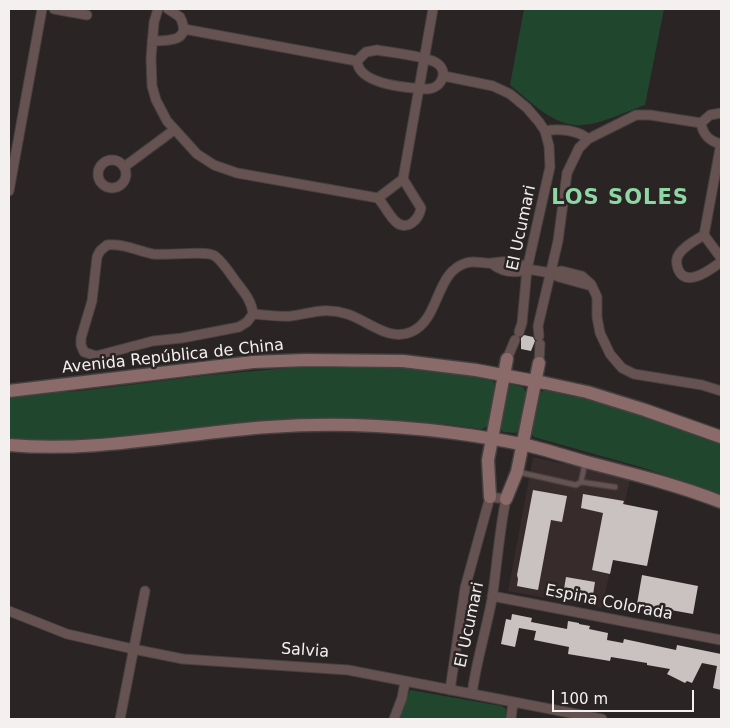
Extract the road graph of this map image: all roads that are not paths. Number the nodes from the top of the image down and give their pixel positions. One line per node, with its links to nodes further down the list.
1 (42, 9): 21 (street)
2 (54, 9): 6 (street)
3 (158, 9): 8 (street)
4 (168, 9): 7 (street)
5 (434, 9): 9 (street)
6 (88, 15)
7 (184, 29): 8 (street); 10 (street)
8 (152, 41): 15 (street)
9 (424, 59): 10 (street); 11 (street); 12 (street)
10 (357, 60): 12 (street)
11 (444, 76): 12 (street); 16 (street)
12 (420, 89): 20 (street)
13 (721, 113): 14 (street)
14 (701, 123): 17 (street); 18 (street)
15 (174, 130): 19 (street); 22 (street)
16 (545, 130): 17 (street); 26 (street, El Ucumari)
17 (588, 140): 27 (street, El Ucumari)
18 (721, 144): 23 (street)
19 (124, 167)
20 (403, 179): 22 (street); 22 (street)
21 (9, 191)
22 (378, 198)
23 (704, 234): 24 (street); 25 (street)
24 (721, 258)
25 (721, 262)
26 (527, 269): 27 (street); 28 (street); 29 (street, El Ucumari)
27 (551, 273): 30 (street, El Ucumari); 34 (street)
28 (253, 314): 28 (street)
29 (507, 359): 31 (main road)
30 (539, 363): 32 (main road)
31 (503, 376): 32 (main road, Avenida República de China); 33 (main road, Avenida República de China); 36 (main road)
32 (535, 381): 35 (main road, Avenida República de China); 37 (main road)
33 (9, 391)
34 (721, 391)
35 (721, 438)
36 (491, 440): 37 (main road); 38 (main road); 43 (main road)
37 (522, 445): 39 (main road); 40 (main road)
38 (9, 446)
39 (585, 462): 41 (lane); 45 (main road)
40 (516, 472): 41 (lane); 44 (main road)
41 (581, 482): 42 (lane)
42 (615, 487)
43 (490, 497): 44 (street); 52 (street, El Ucumari)
44 (506, 499): 47 (street, El Ucumari)
45 (721, 502)
46 (145, 591): 50 (street)
47 (492, 596): 49 (street, Espina Colorada); 53 (street, El Ucumari)
48 (9, 611): 50 (street, Salvia)
49 (721, 640)
50 (133, 649): 51 (street, Salvia); 55 (street)
51 (404, 682): 52 (street, Salvia); 56 (street)
52 (450, 690): 53 (street, Salvia)
53 (472, 694): 54 (street, Salvia)
54 (513, 702): 57 (street); 58 (street, Salvia)
55 (120, 719)
56 (394, 719)
57 (511, 719)
58 (602, 719)

